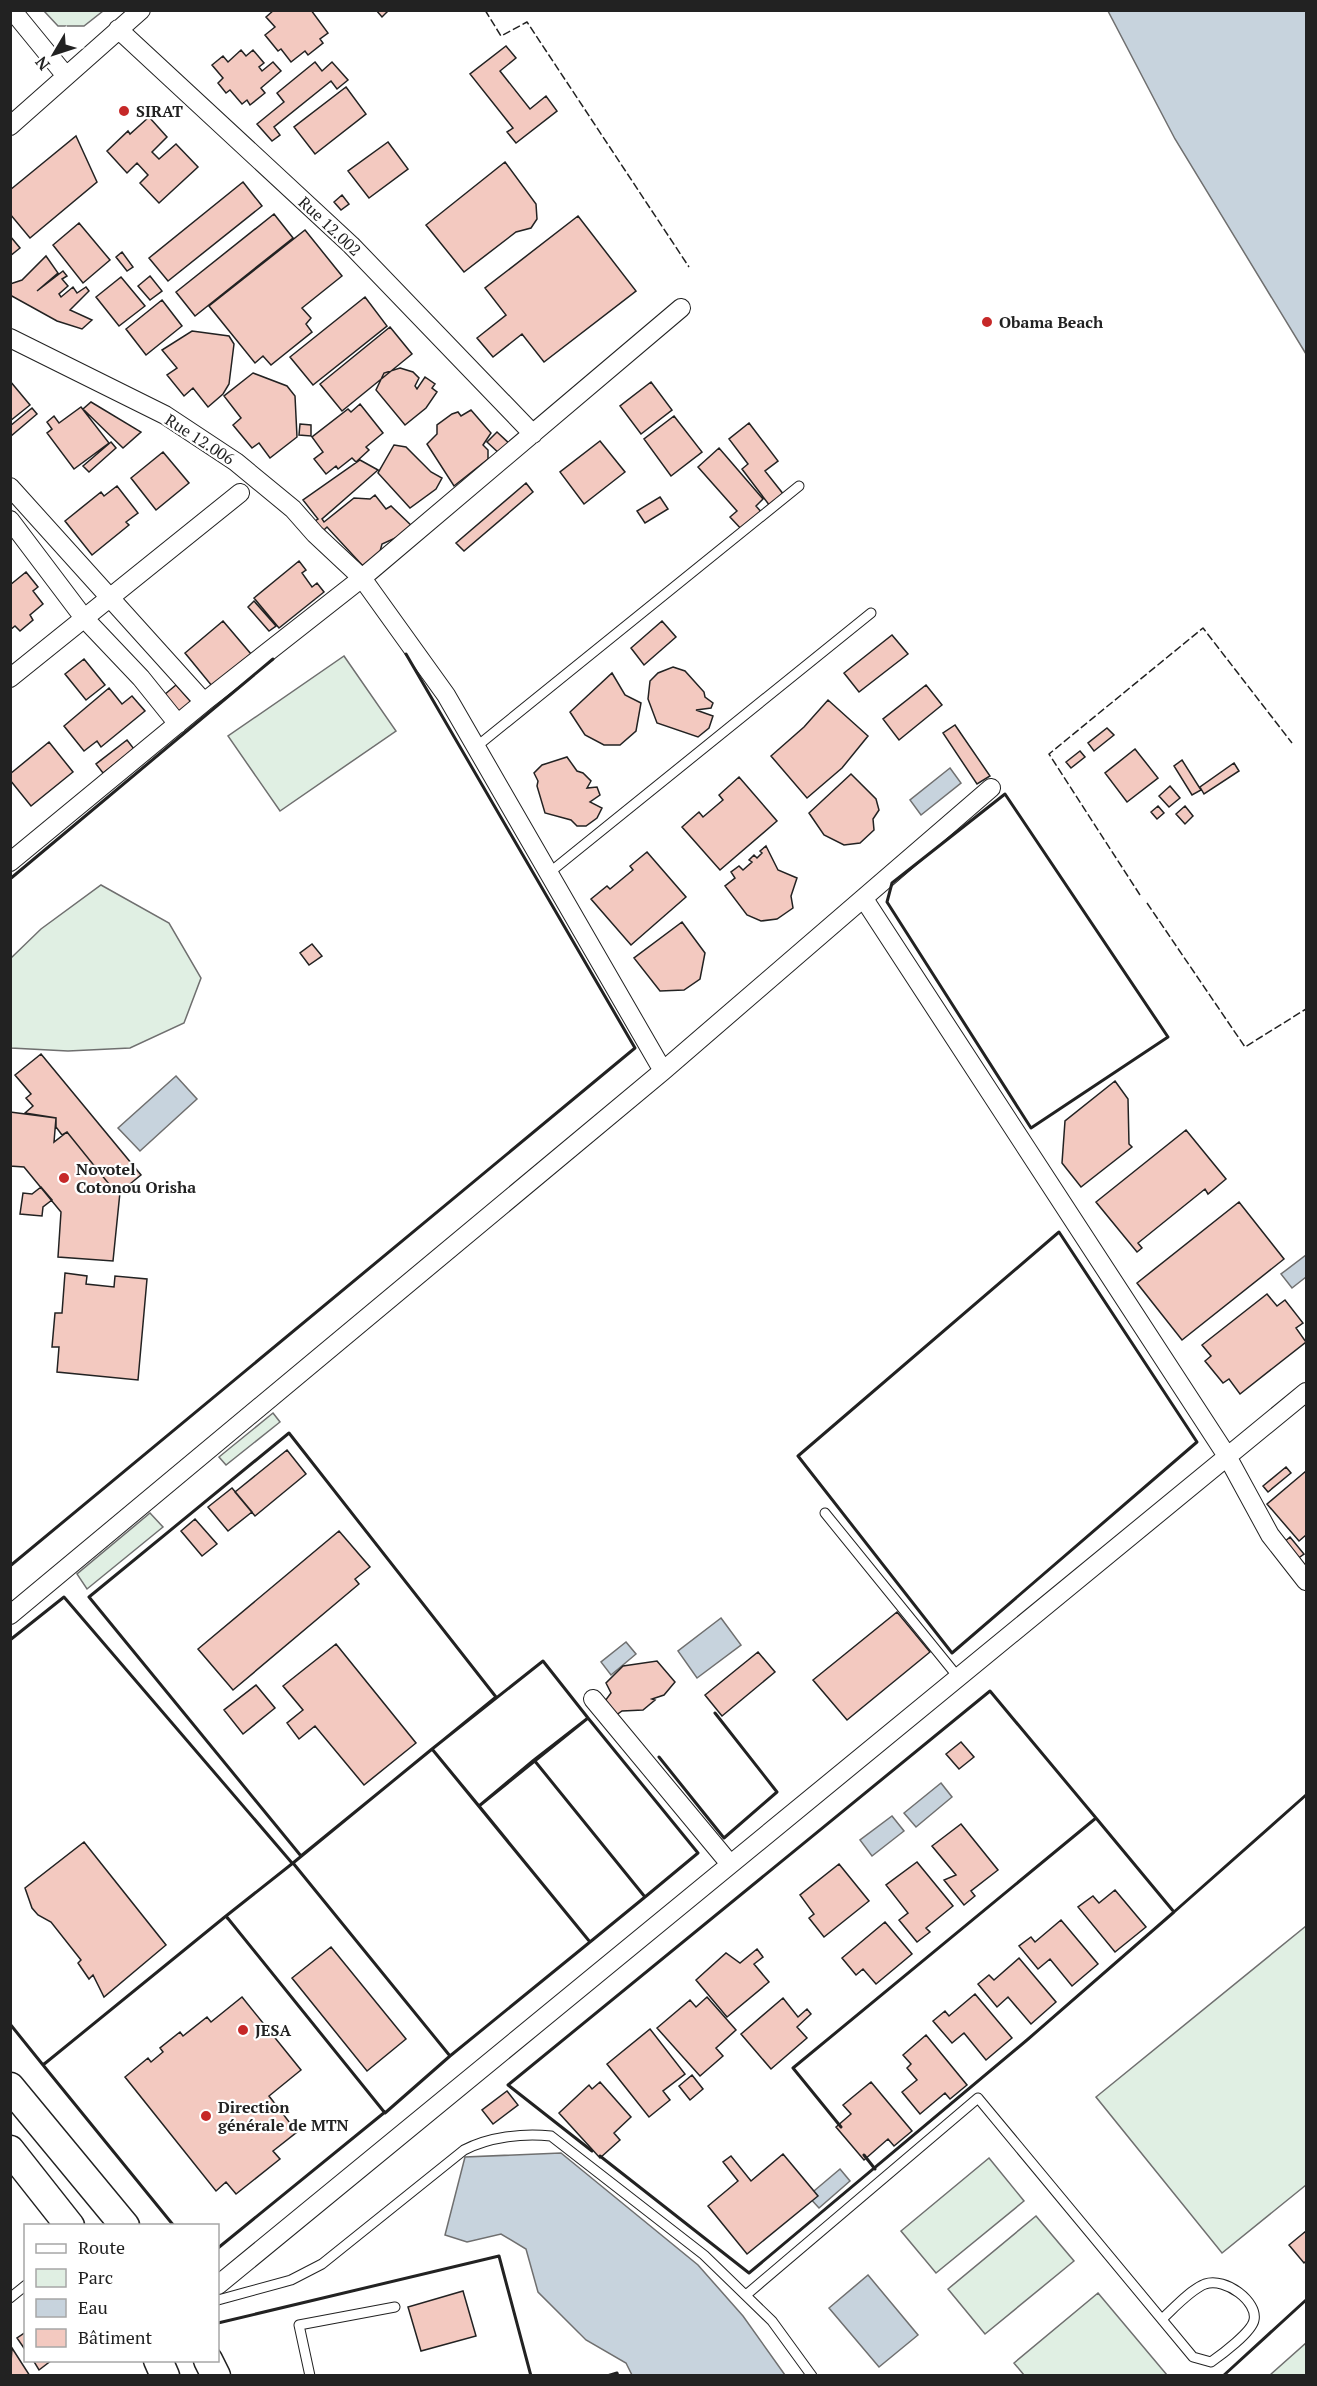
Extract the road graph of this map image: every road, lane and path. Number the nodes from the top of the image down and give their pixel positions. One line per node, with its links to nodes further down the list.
1 (12, 10): 4 (street)
2 (141, 10): 3 (street)
3 (118, 29): 4 (street); 8 (street, Rue 12.002)
4 (66, 76): 5 (street)
5 (10, 126)
6 (681, 308): 8 (street)
7 (10, 338): 13 (street, Rue 12.006)
8 (533, 434): 13 (street)
9 (799, 486): 20 (lane)
10 (10, 487): 14 (street)
11 (240, 493): 14 (street)
12 (10, 520): 16 (street)
13 (362, 578): 18 (street); 20 (street, Rue 12.006)
14 (110, 597): 16 (street); 18 (street)
15 (872, 613): 23 (lane)
16 (84, 618): 17 (street); 19 (street)
17 (10, 678)
18 (204, 702): 19 (street)
19 (178, 724): 22 (street)
20 (476, 747): 23 (street, Rue 12.006)
21 (991, 788): 24 (street)
22 (10, 862)
23 (549, 873): 25 (street, Rue 12.006)
24 (864, 898): 25 (street); 27 (street)
25 (663, 1071): 30 (street)
26 (1306, 1392): 27 (street)
27 (1227, 1456): 29 (street); 31 (street)
28 (825, 1513): 31 (lane)
29 (1306, 1581)
30 (10, 1615)
31 (958, 1677): 33 (street)
32 (593, 1699): 33 (street)
33 (730, 1864): 38 (street)
34 (10, 2087): 37 (main road)
35 (10, 2150): 36 (main road)
36 (68, 2224)
37 (123, 2224)
38 (219, 2284)
39 (24, 2287): 41 (lane)
40 (746, 2295): 42 (lane); 44 (lane); 50 (lane)
41 (10, 2298)
42 (219, 2300)
43 (395, 2307): 49 (lane)
44 (1161, 2319): 44 (lane)
45 (158, 2362): 47 (main road)
46 (209, 2362): 48 (main road)
47 (165, 2376)
48 (216, 2376)
49 (310, 2376)
50 (812, 2376)

